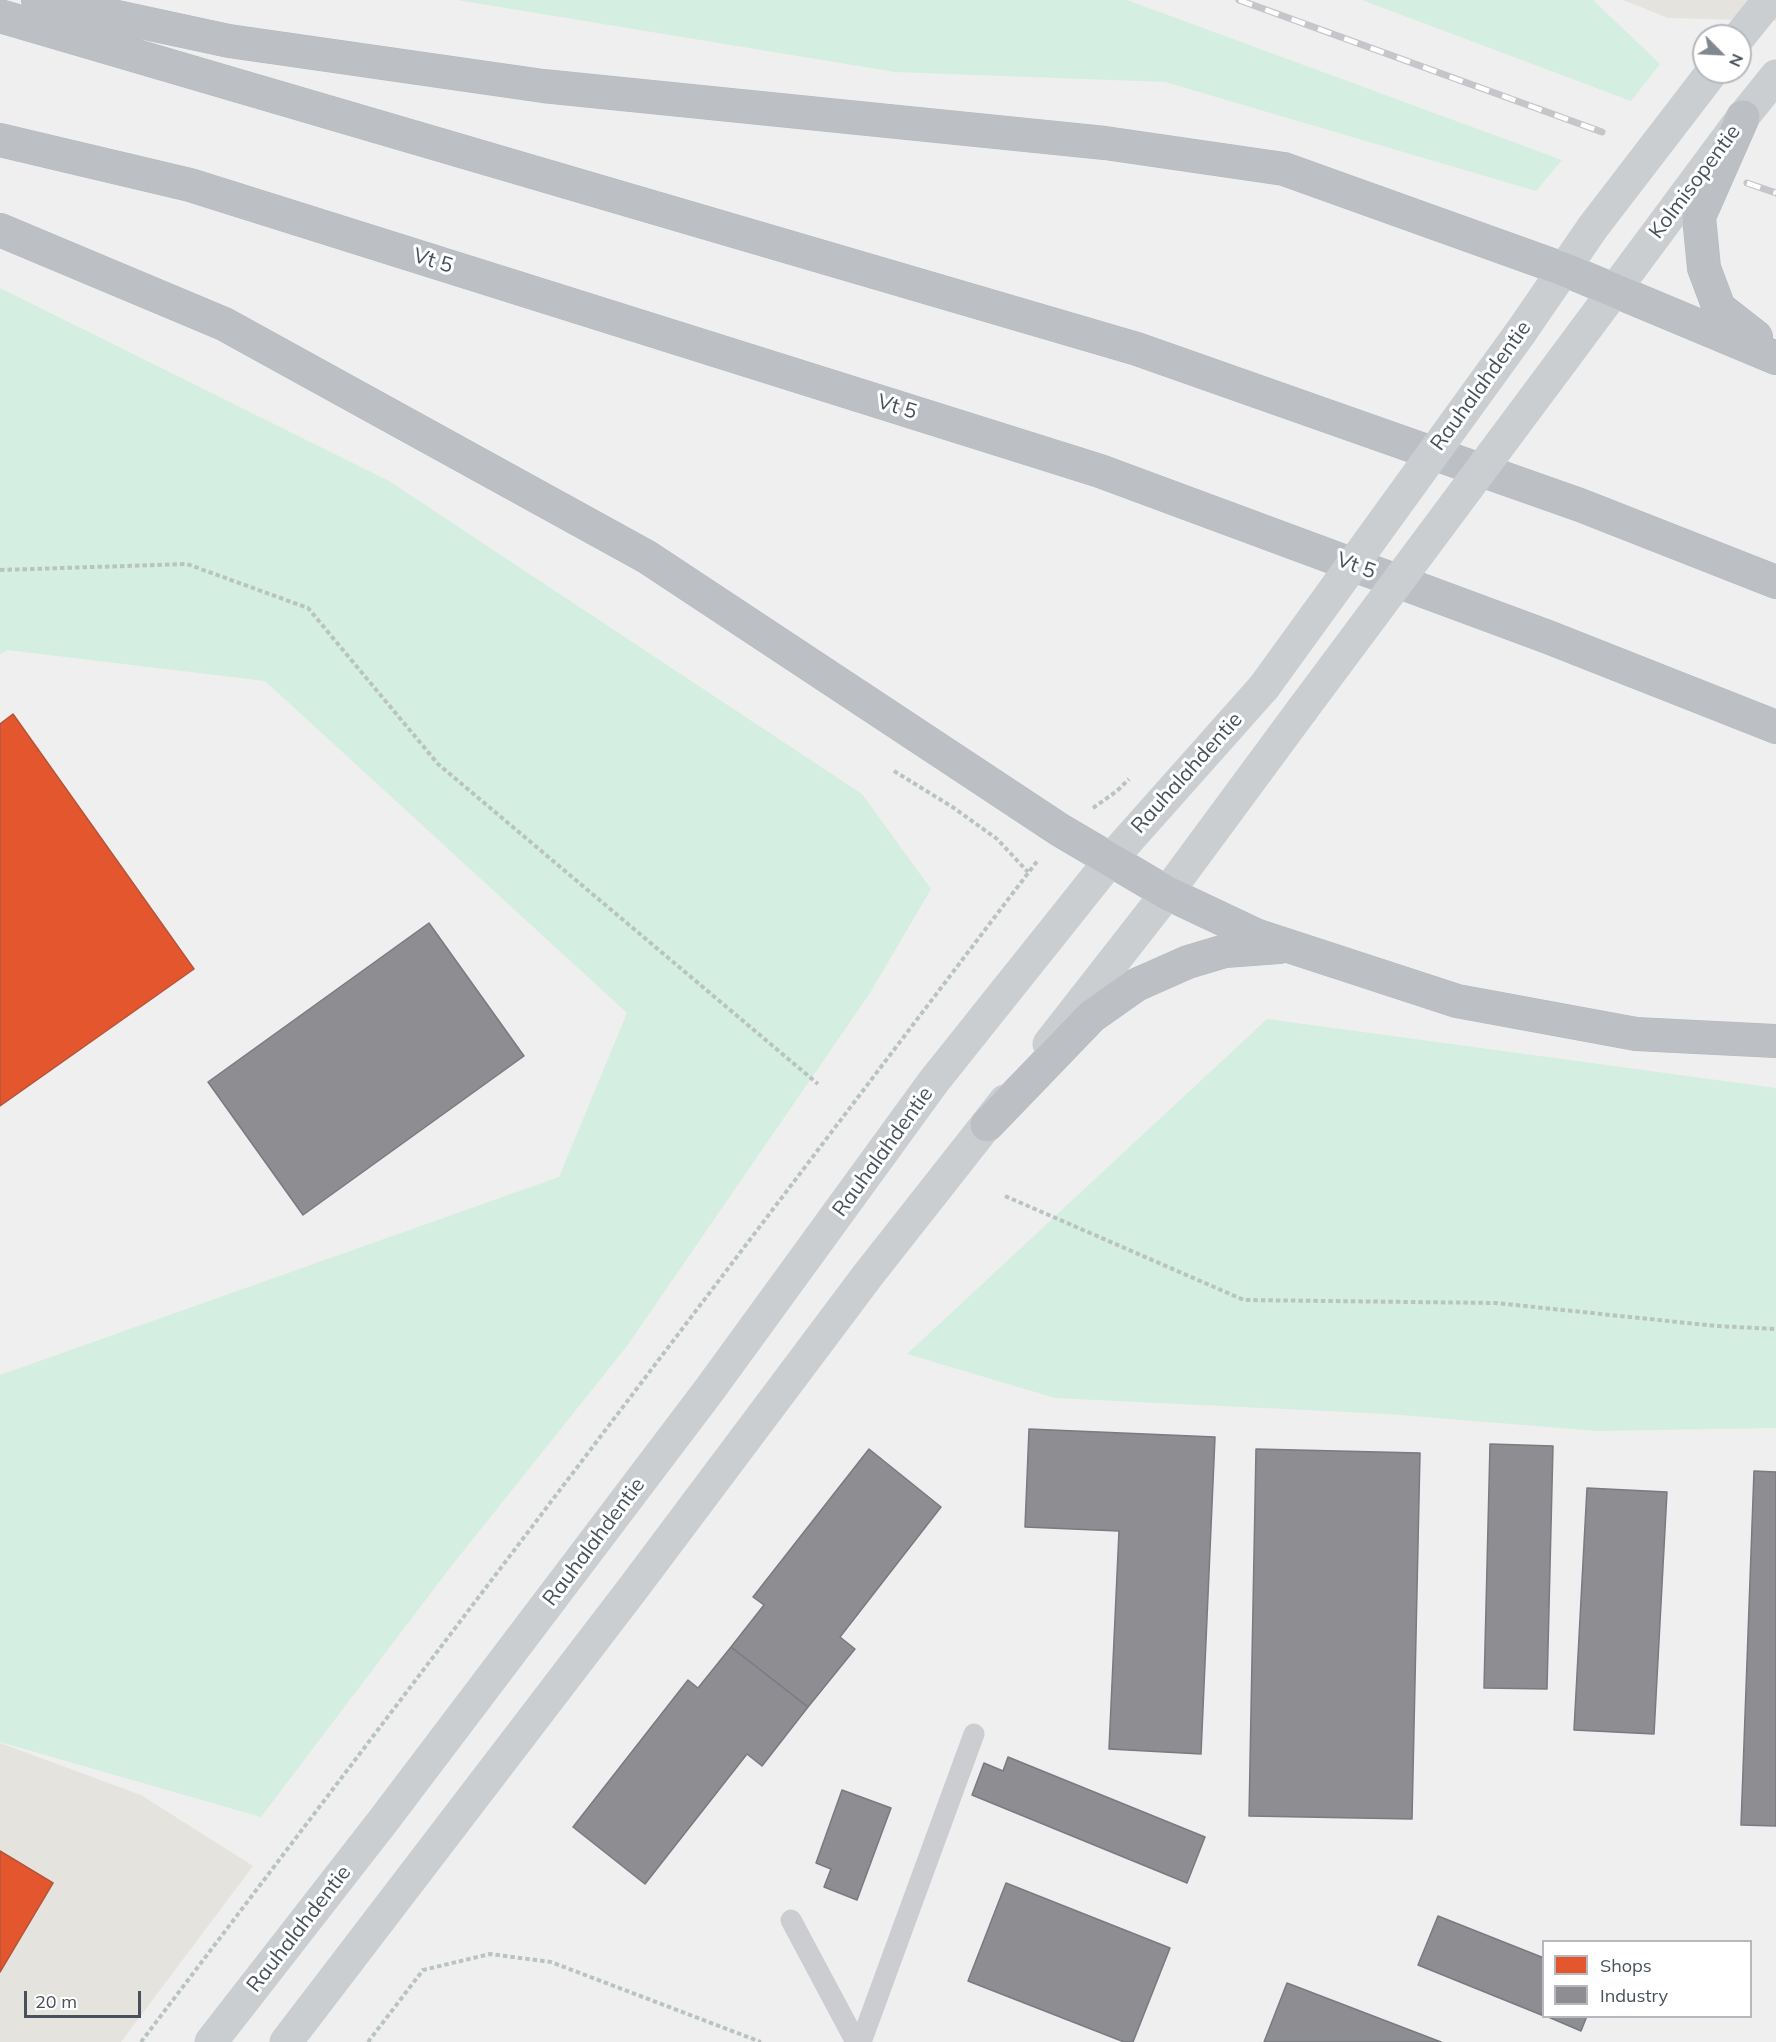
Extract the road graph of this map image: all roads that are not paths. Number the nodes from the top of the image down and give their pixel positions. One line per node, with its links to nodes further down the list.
1 (38, 0): 10 (highway)
2 (1769, 0): 4 (main road)
3 (0, 16): 14 (highway)
4 (1750, 24)
5 (1776, 76): 7 (main road, Kolmisopentie)
6 (1703, 84): 10 (main road)
7 (1743, 117): 11 (main road, Kolmisopentie); 12 (highway)
8 (0, 140): 15 (highway, Vt 5)
9 (0, 230): 16 (highway)
10 (1563, 269): 11 (highway); 16 (main road, Rauhalahdentie, bridge)
11 (1615, 289): 13 (highway); 17 (main road, bridge)
12 (1776, 353)
13 (1776, 358)
14 (1776, 582)
15 (1776, 727)
16 (1112, 858): 17 (highway); 23 (main road, Rauhalahdentie)
17 (1167, 893): 18 (highway); 20 (main road)
18 (1287, 946): 19 (highway); 20 (highway)
19 (1776, 1041)
20 (987, 1125): 24 (main road)
21 (974, 1734): 26 (lane)
22 (791, 1920): 25 (lane)
23 (211, 2042)
24 (286, 2042)
25 (855, 2042)
26 (861, 2042)

